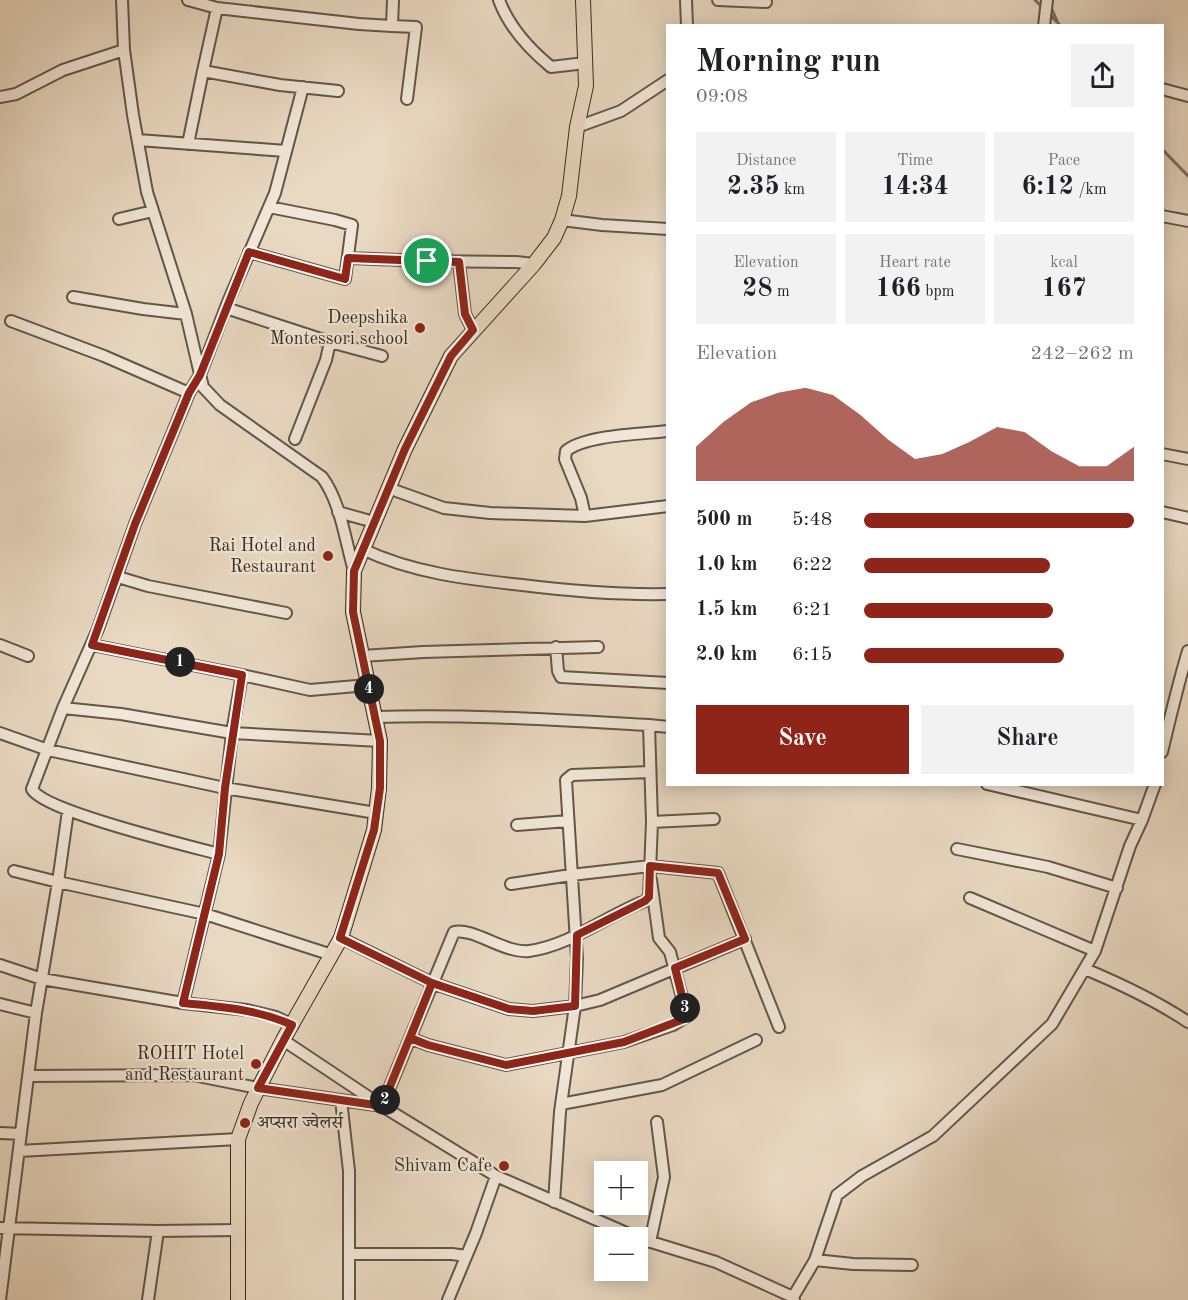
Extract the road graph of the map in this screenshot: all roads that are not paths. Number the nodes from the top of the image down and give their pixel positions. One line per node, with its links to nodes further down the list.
1 (123, 0): 14 (street)
2 (188, 0): 10 (street)
3 (393, 0): 13 (street)
4 (499, 0): 15 (street)
5 (583, 0): 15 (main road)
6 (686, 0): 11 (street)
7 (718, 0): 9 (street)
8 (1047, 0): 12 (street)
9 (766, 2)
10 (217, 8): 13 (street); 16 (street)
11 (687, 24)
12 (1044, 24)
13 (392, 26): 23 (street)
14 (124, 50): 22 (street); 25 (street)
15 (585, 63): 24 (main road)
16 (203, 70): 18 (street); 26 (street)
17 (666, 81): 24 (street)
18 (303, 87): 20 (street); 27 (street)
19 (1164, 90): 21 (street)
20 (338, 91)
21 (1188, 96)
22 (0, 97)
23 (407, 99)
24 (577, 127): 32 (main road)
25 (138, 140): 26 (street); 29 (street)
26 (188, 144): 27 (street)
27 (285, 151): 28 (street)
28 (269, 207): 35 (street); 36 (street)
29 (153, 211): 31 (street); 41 (street)
30 (1164, 216): 33 (street)
31 (119, 219)
32 (562, 220): 34 (street); 38 (main road)
33 (1188, 221)
34 (666, 229)
35 (249, 252): 36 (street); 40 (street)
36 (348, 258): 37 (street)
37 (459, 262): 38 (street); 43 (street)
38 (534, 264): 43 (main road)
39 (73, 297): 41 (street)
40 (226, 308): 44 (street); 46 (street)
41 (186, 314): 46 (street)
42 (11, 321): 47 (street)
43 (473, 330): 52 (main road)
44 (330, 342): 45 (street); 49 (street)
45 (382, 356)
46 (200, 375): 47 (street); 54 (street)
47 (189, 393): 61 (street)
48 (666, 431): 56 (street)
49 (295, 439)
50 (1164, 454): 51 (street)
51 (1188, 459)
52 (388, 488): 56 (street); 58 (main road)
53 (666, 506): 56 (street)
54 (338, 512): 58 (street); 60 (street)
55 (1164, 512): 57 (street)
56 (585, 516)
57 (1188, 518)
58 (374, 522): 59 (main road)
59 (362, 549): 60 (main road); 62 (street)
60 (354, 571): 70 (main road)
61 (118, 577): 63 (street); 65 (street)
62 (666, 594)
63 (286, 613)
64 (0, 645): 69 (street)
65 (92, 645): 71 (street); 74 (street)
66 (598, 646): 67 (street)
67 (556, 647): 70 (street); 72 (street)
68 (1188, 651): 76 (street)
69 (28, 656)
70 (362, 656): 73 (main road)
71 (242, 675): 73 (street); 80 (street)
72 (666, 682)
73 (368, 685): 75 (main road)
74 (63, 708): 80 (street); 83 (street)
75 (376, 717): 77 (street); 82 (main road)
76 (1166, 722): 81 (street)
77 (649, 725): 78 (street); 84 (street)
78 (666, 727)
79 (0, 733): 83 (street)
80 (232, 733): 82 (street); 87 (street)
81 (1164, 737)
82 (380, 741): 89 (main road)
83 (48, 750): 87 (street); 88 (street)
84 (650, 772): 92 (street); 93 (street)
85 (996, 786): 91 (street)
86 (1154, 786): 91 (street)
87 (225, 788): 89 (street); 96 (street)
88 (68, 811): 96 (street); 101 (street)
89 (376, 813): 107 (main road)
90 (714, 819): 93 (street)
91 (1142, 820): 103 (street)
92 (568, 821): 94 (street); 99 (street)
93 (652, 822): 97 (street)
94 (517, 825)
95 (957, 849): 103 (street)
96 (219, 854): 105 (street)
97 (650, 866): 99 (street); 100 (street); 108 (street)
98 (14, 871): 101 (street)
99 (571, 874): 102 (street); 106 (street)
100 (651, 880): 106 (street); 112 (street)
101 (58, 882): 105 (street); 114 (street)
102 (511, 884)
103 (1117, 888): 109 (street)
104 (970, 898): 109 (street)
105 (206, 914): 110 (street); 116 (street)
106 (577, 935): 115 (street); 118 (street)
107 (340, 938): 110 (main road); 115 (street)
108 (745, 939): 112 (street); 122 (street)
109 (1095, 951): 113 (street)
110 (332, 955): 121 (main road)
111 (0, 965): 114 (street)
112 (675, 968): 118 (street); 126 (street)
113 (1085, 969): 120 (street); 145 (street)
114 (42, 979): 116 (street); 119 (street)
115 (432, 983): 118 (street); 123 (street)
116 (183, 1003): 121 (street)
117 (0, 1004): 119 (street)
118 (575, 1006): 126 (street)
119 (36, 1012): 127 (street)
120 (1188, 1022)
121 (292, 1025): 124 (main road)
122 (780, 1027)
123 (410, 1038): 126 (street); 131 (street)
124 (283, 1040): 128 (main road); 131 (street)
125 (756, 1040): 130 (street)
126 (567, 1053): 130 (street)
127 (29, 1076): 128 (street); 134 (street)
128 (258, 1088): 129 (street); 135 (main road)
129 (341, 1100): 131 (street); 143 (street)
130 (561, 1104): 138 (street)
131 (382, 1106): 137 (street)
132 (657, 1122): 142 (street)
133 (0, 1133): 134 (street)
134 (21, 1134): 136 (street)
135 (238, 1139): 136 (street); 140 (main road)
136 (20, 1151): 139 (street)
137 (496, 1176): 138 (street); 144 (street)
138 (554, 1203): 142 (street)
139 (5, 1228): 141 (street); 148 (street)
140 (237, 1230): 141 (street); 150 (main road)
141 (158, 1231): 149 (street)
142 (650, 1242): 147 (street)
143 (349, 1254): 144 (street); 151 (street)
144 (466, 1256): 152 (street)
145 (815, 1260): 146 (street); 147 (street)
146 (912, 1265)
147 (793, 1299)
148 (0, 1300)
149 (148, 1300)
150 (238, 1300)
151 (349, 1300)
152 (448, 1300)

